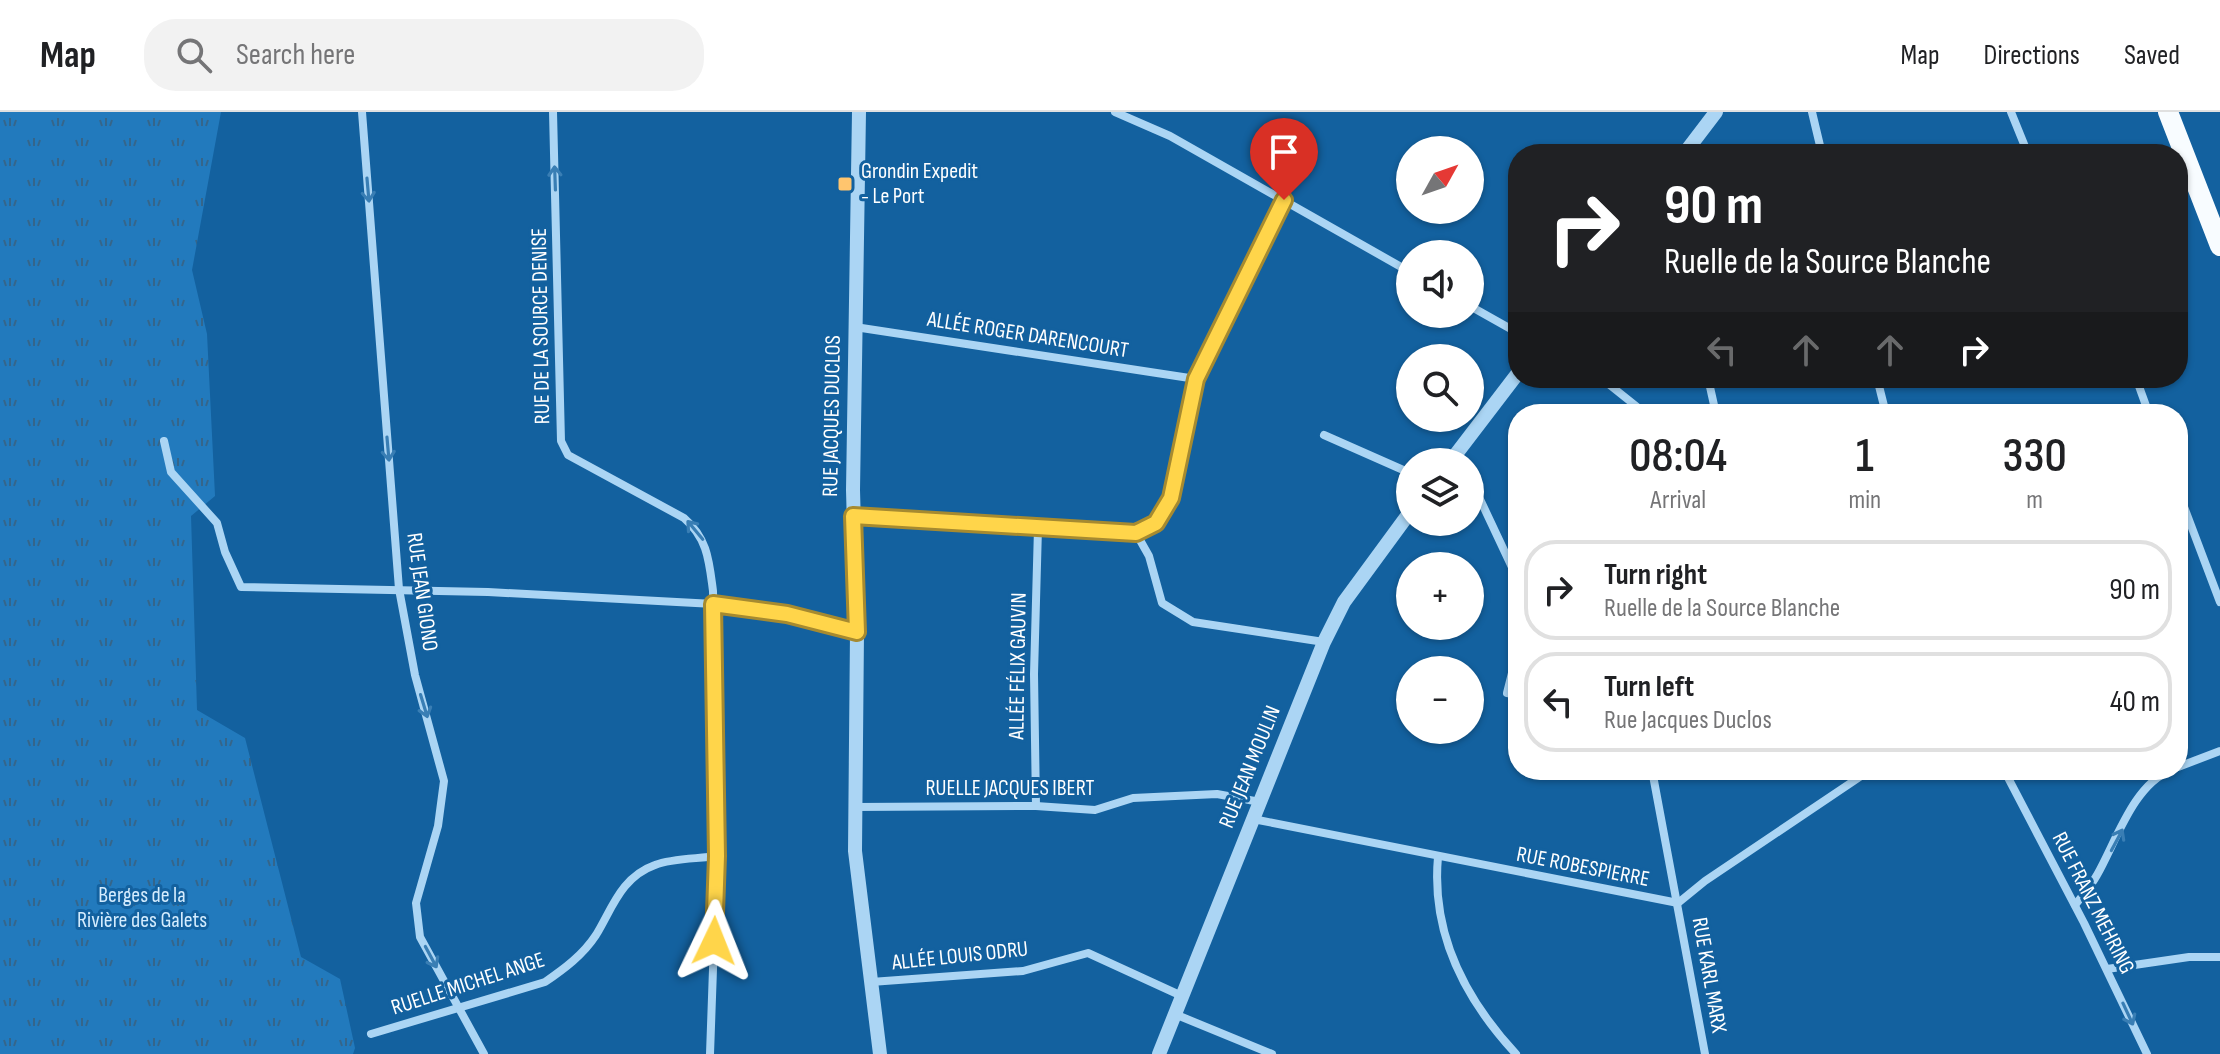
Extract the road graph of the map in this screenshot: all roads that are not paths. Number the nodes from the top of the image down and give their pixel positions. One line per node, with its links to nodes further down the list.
1 (362, 112): 36 (street, RUE JEAN GIONO, one-way to 36)
2 (553, 112): 38 (street, RUE DE LA SOURCE DENISE, one-way to 2)
3 (859, 112): 19 (street, RUE JACQUES DUCLOS)
4 (1115, 112): 9 (street)
5 (1716, 112): 10 (street)
6 (1812, 112): 11 (street)
7 (2011, 112): 12 (street)
8 (2168, 112): 13 (main road)
9 (1136, 116): 15 (street)
10 (1692, 144)
11 (1820, 144)
12 (2024, 144)
13 (2180, 144)
14 (2188, 164): 16 (main road)
15 (1284, 200): 17 (street); 21 (street)
16 (2220, 246)
17 (1396, 264)
18 (1484, 314): 20 (street)
19 (855, 327): 21 (street, ALLÉE ROGER DARENCOURT); 30 (street, RUE JACQUES DUCLOS)
20 (1508, 327)
21 (1196, 379): 34 (street)
22 (1508, 386): 27 (street)
23 (1614, 388): 24 (street)
24 (1634, 404)
25 (1324, 435): 28 (street)
26 (164, 441): 36 (street)
27 (1462, 448)
28 (1396, 467)
29 (1484, 508): 35 (street)
30 (853, 516): 32 (street); 39 (street, RUE JACQUES DUCLOS)
31 (2188, 517): 37 (street)
32 (1038, 528): 34 (street); 48 (street, ALLÉE FÉLIX GAUVIN)
33 (1396, 531): 40 (street, RUE JEAN MOULIN)
34 (1136, 533): 40 (street)
35 (1508, 559)
36 (399, 589): 38 (street); 59 (street, RUE JEAN GIONO, one-way to 59)
37 (2220, 602)
38 (713, 604): 39 (street); 51 (street, RUE DE LA SOURCE DENISE)
39 (857, 632): 49 (street, RUE JACQUES DUCLOS)
40 (1324, 642): 47 (street, RUE JEAN MOULIN)
41 (2220, 751): 42 (street)
42 (2188, 763)
43 (1654, 780): 53 (street, RUE KARL MARX)
44 (1855, 780): 53 (street)
45 (2009, 780): 54 (street, RUE FRANZ MEHRING)
46 (2153, 780): 54 (street, one-way to 46)
47 (1260, 802): 48 (street, RUELLE JACQUES IBERT); 50 (street, RUE JEAN MOULIN)
48 (1036, 806): 49 (street, RUELLE JACQUES IBERT)
49 (855, 807): 57 (street, RUE JACQUES DUCLOS)
50 (1253, 819): 52 (street, RUE ROBESPIERRE); 58 (street, RUE JEAN MOULIN)
51 (717, 856): 59 (street, RUELLE MICHEL ANGE); 63 (street, RUE DE LA SOURCE DENISE)
52 (1438, 857): 53 (street, RUE ROBESPIERRE); 67 (street)
53 (1678, 903): 68 (street, RUE KARL MARX)
54 (2075, 905): 56 (street, RUE FRANZ MEHRING)
55 (2220, 957): 56 (street)
56 (2107, 969): 69 (street, RUE FRANZ MEHRING, one-way to 69)
57 (871, 982): 58 (street, ALLÉE LOUIS ODRU); 64 (street, RUE JACQUES DUCLOS)
58 (1185, 998): 60 (street, RUE JEAN MOULIN)
59 (458, 1007): 61 (street, RUELLE MICHEL ANGE); 62 (street, RUE JEAN GIONO)
60 (1177, 1015): 65 (street, RUE JEAN MOULIN); 66 (street)
61 (371, 1034)
62 (484, 1054)
63 (710, 1054)
64 (880, 1054)
65 (1159, 1054)
66 (1272, 1054)
67 (1516, 1054)
68 (1705, 1054)
69 (2147, 1054)

